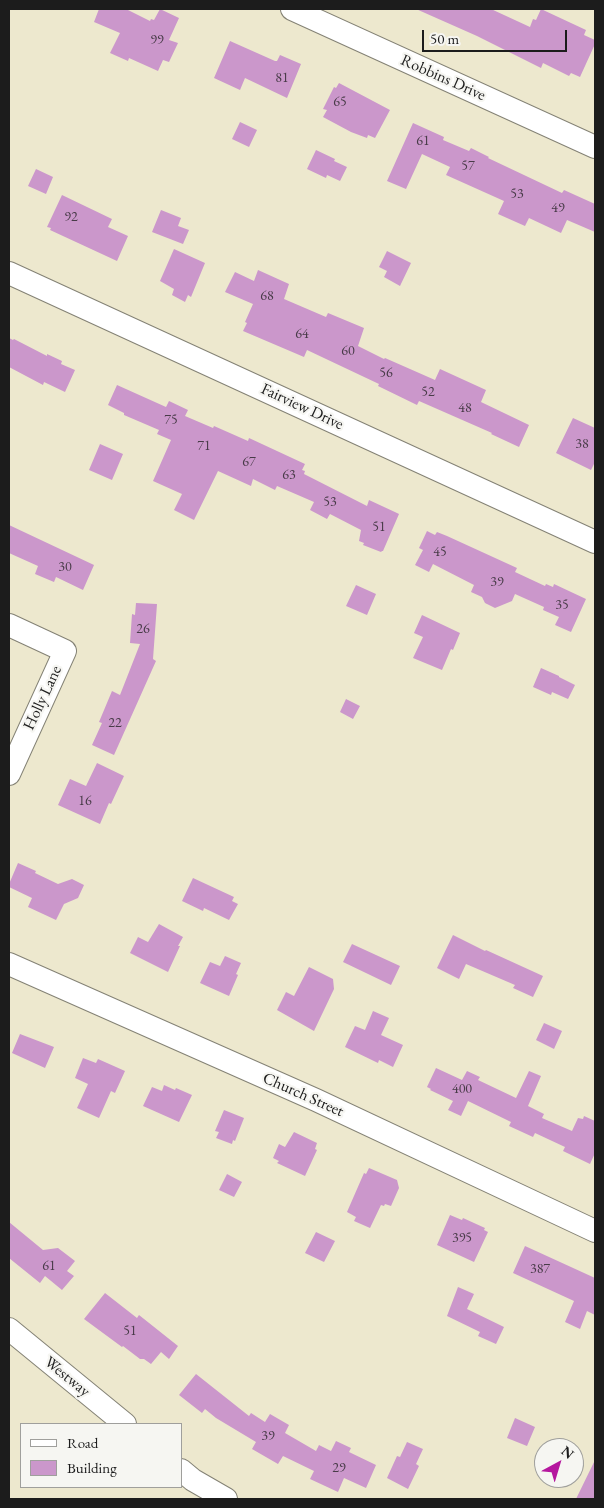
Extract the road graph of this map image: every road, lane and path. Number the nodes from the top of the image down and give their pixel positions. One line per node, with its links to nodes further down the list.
1 (292, 9): 2 (street, Robbins Drive)
2 (595, 147)
3 (9, 273): 4 (street, Fairview Drive)
4 (595, 542)
5 (9, 625): 6 (street, Holly Lane)
6 (9, 774)
7 (9, 964): 8 (street, Church Street)
8 (595, 1231)
9 (9, 1329): 10 (street, Westway)
10 (124, 1423)
11 (182, 1471): 12 (street)
12 (226, 1499)

